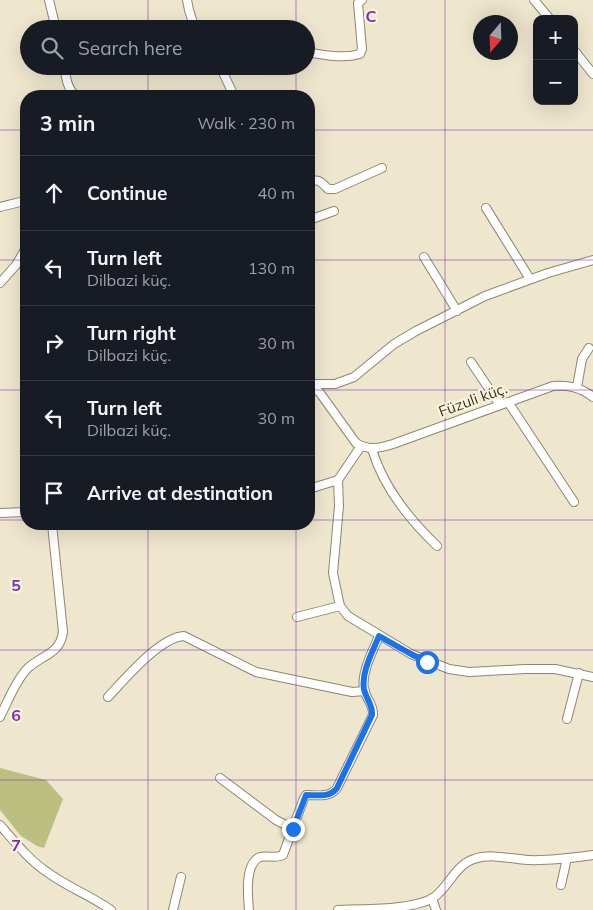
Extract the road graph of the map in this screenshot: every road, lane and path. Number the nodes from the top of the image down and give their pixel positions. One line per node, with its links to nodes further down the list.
1 (49, 0): 6 (street)
2 (187, 0): 7 (street)
3 (362, 0): 8 (street)
4 (534, 0): 5 (street)
5 (547, 15)
6 (54, 20)
7 (193, 20)
8 (315, 54)
9 (578, 55): 10 (street)
10 (593, 74)
11 (66, 75): 13 (street)
12 (224, 75): 14 (street)
13 (70, 90)
14 (231, 90)
15 (382, 168): 16 (street)
16 (315, 180)
17 (20, 202): 18 (street)
18 (0, 207)
19 (486, 208): 25 (street)
20 (334, 211): 21 (street)
21 (315, 218)
22 (424, 256): 27 (street)
23 (20, 258): 26 (street)
24 (593, 260): 25 (street)
25 (530, 279): 27 (street)
26 (0, 283)
27 (457, 310): 30 (street)
28 (589, 348): 31 (street)
29 (471, 362): 35 (street)
30 (315, 383)
31 (577, 387): 33 (street, Füzuli küç.); 34 (street, Füzuli küç.)
32 (315, 390): 36 (street)
33 (593, 396)
34 (508, 402): 35 (street, Füzuli küç.); 40 (street)
35 (500, 405): 37 (street, Füzuli küç.)
36 (361, 446): 37 (street, Füzuli küç.); 38 (street)
37 (372, 448): 44 (street)
38 (338, 480): 39 (street); 45 (street)
39 (315, 488)
40 (574, 502)
41 (20, 512): 42 (street)
42 (0, 513)
43 (53, 530): 52 (street)
44 (437, 546)
45 (340, 606): 46 (street); 47 (street)
46 (297, 617)
47 (379, 636): 48 (street); 50 (street)
48 (579, 673): 49 (street); 53 (street)
49 (593, 677)
50 (365, 691): 51 (street); 56 (street)
51 (108, 697)
52 (0, 717)
53 (567, 719)
54 (220, 778): 56 (street)
55 (0, 825): 62 (street)
56 (293, 829): 64 (street)
57 (593, 855): 58 (street)
58 (566, 858): 60 (street); 61 (street)
59 (181, 877): 63 (street)
60 (561, 884)
61 (432, 898): 65 (street); 66 (street)
62 (111, 910)
63 (174, 910)
64 (249, 910)
65 (338, 910)
66 (436, 910)

